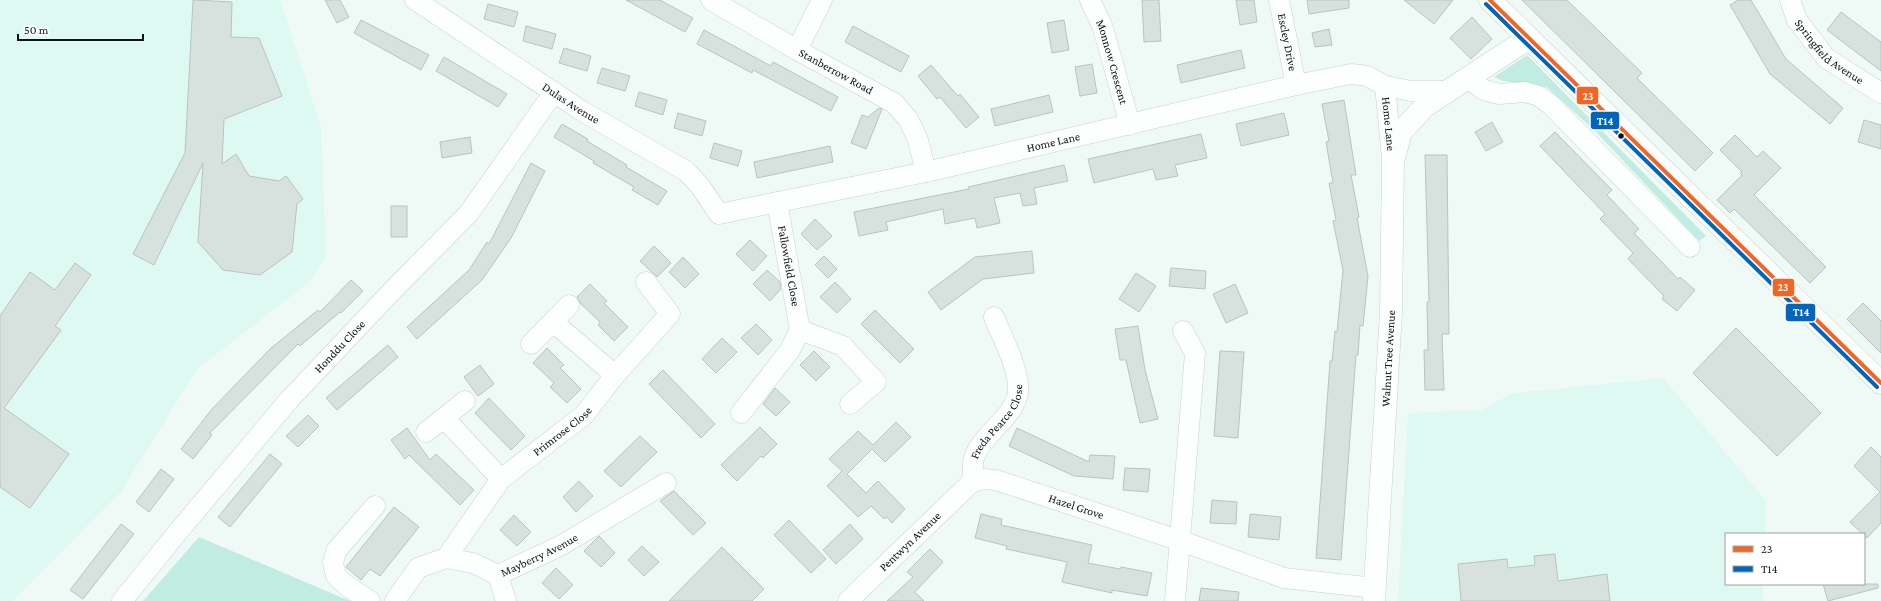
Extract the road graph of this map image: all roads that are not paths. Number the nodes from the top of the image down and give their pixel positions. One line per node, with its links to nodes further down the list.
1 (415, 0): 14 (street, Dulas Avenue)
2 (711, 0): 9 (street, Stanberrow Road)
3 (822, 0): 9 (street)
4 (1090, 0): 16 (street, Monnow Crescent)
5 (1279, 0): 11 (street, Escley Drive)
6 (1490, 0): 8 (main road)
7 (1790, 0): 15 (street, Springfield Avenue)
8 (1529, 38): 10 (main road, Walnut Tree Avenue); 30 (main road)
9 (797, 50): 18 (street, Stanberrow Road)
10 (1468, 78): 13 (main road, Walnut Tree Avenue); 21 (street)
11 (1296, 85): 12 (street, Home Lane); 16 (street, Home Lane)
12 (1385, 86): 13 (street, Home Lane); 17 (street, Home Lane)
13 (1446, 91): 17 (main road, Walnut Tree Avenue)
14 (554, 92): 20 (street, Dulas Avenue); 44 (street, Honddu Close)
15 (1881, 93)
16 (1130, 125): 18 (street, Home Lane)
17 (1393, 162): 43 (main road, Walnut Tree Avenue)
18 (926, 172): 19 (street, Home Lane)
19 (777, 202): 20 (street, Home Lane); 26 (street, Fallowfield Close)
20 (719, 214)
21 (1690, 247)
22 (646, 282): 29 (street, Primrose Close)
23 (569, 305): 25 (street)
24 (994, 317): 37 (street, Freda Pearce Close)
25 (553, 322): 28 (street); 29 (street)
26 (800, 330): 32 (street); 33 (street)
27 (1183, 331): 40 (street)
28 (531, 344)
29 (615, 375): 36 (street, Primrose Close)
30 (1881, 383)
31 (465, 401): 34 (street)
32 (850, 404)
33 (741, 413)
34 (444, 418): 35 (street); 36 (street)
35 (426, 432)
36 (501, 480): 41 (street, Primrose Close)
37 (972, 482): 40 (street, Hazel Grove); 48 (street, Pentwyn Avenue)
38 (666, 483): 42 (street, Mayberry Avenue)
39 (375, 506): 45 (street)
40 (1180, 541): 43 (street, Hazel Grove); 49 (street)
41 (446, 558): 42 (street, Mayberry Avenue); 46 (street)
42 (498, 575): 47 (street)
43 (1374, 595)
44 (122, 601)
45 (370, 601)
46 (396, 601)
47 (506, 601)
48 (848, 601)
49 (1175, 601)

